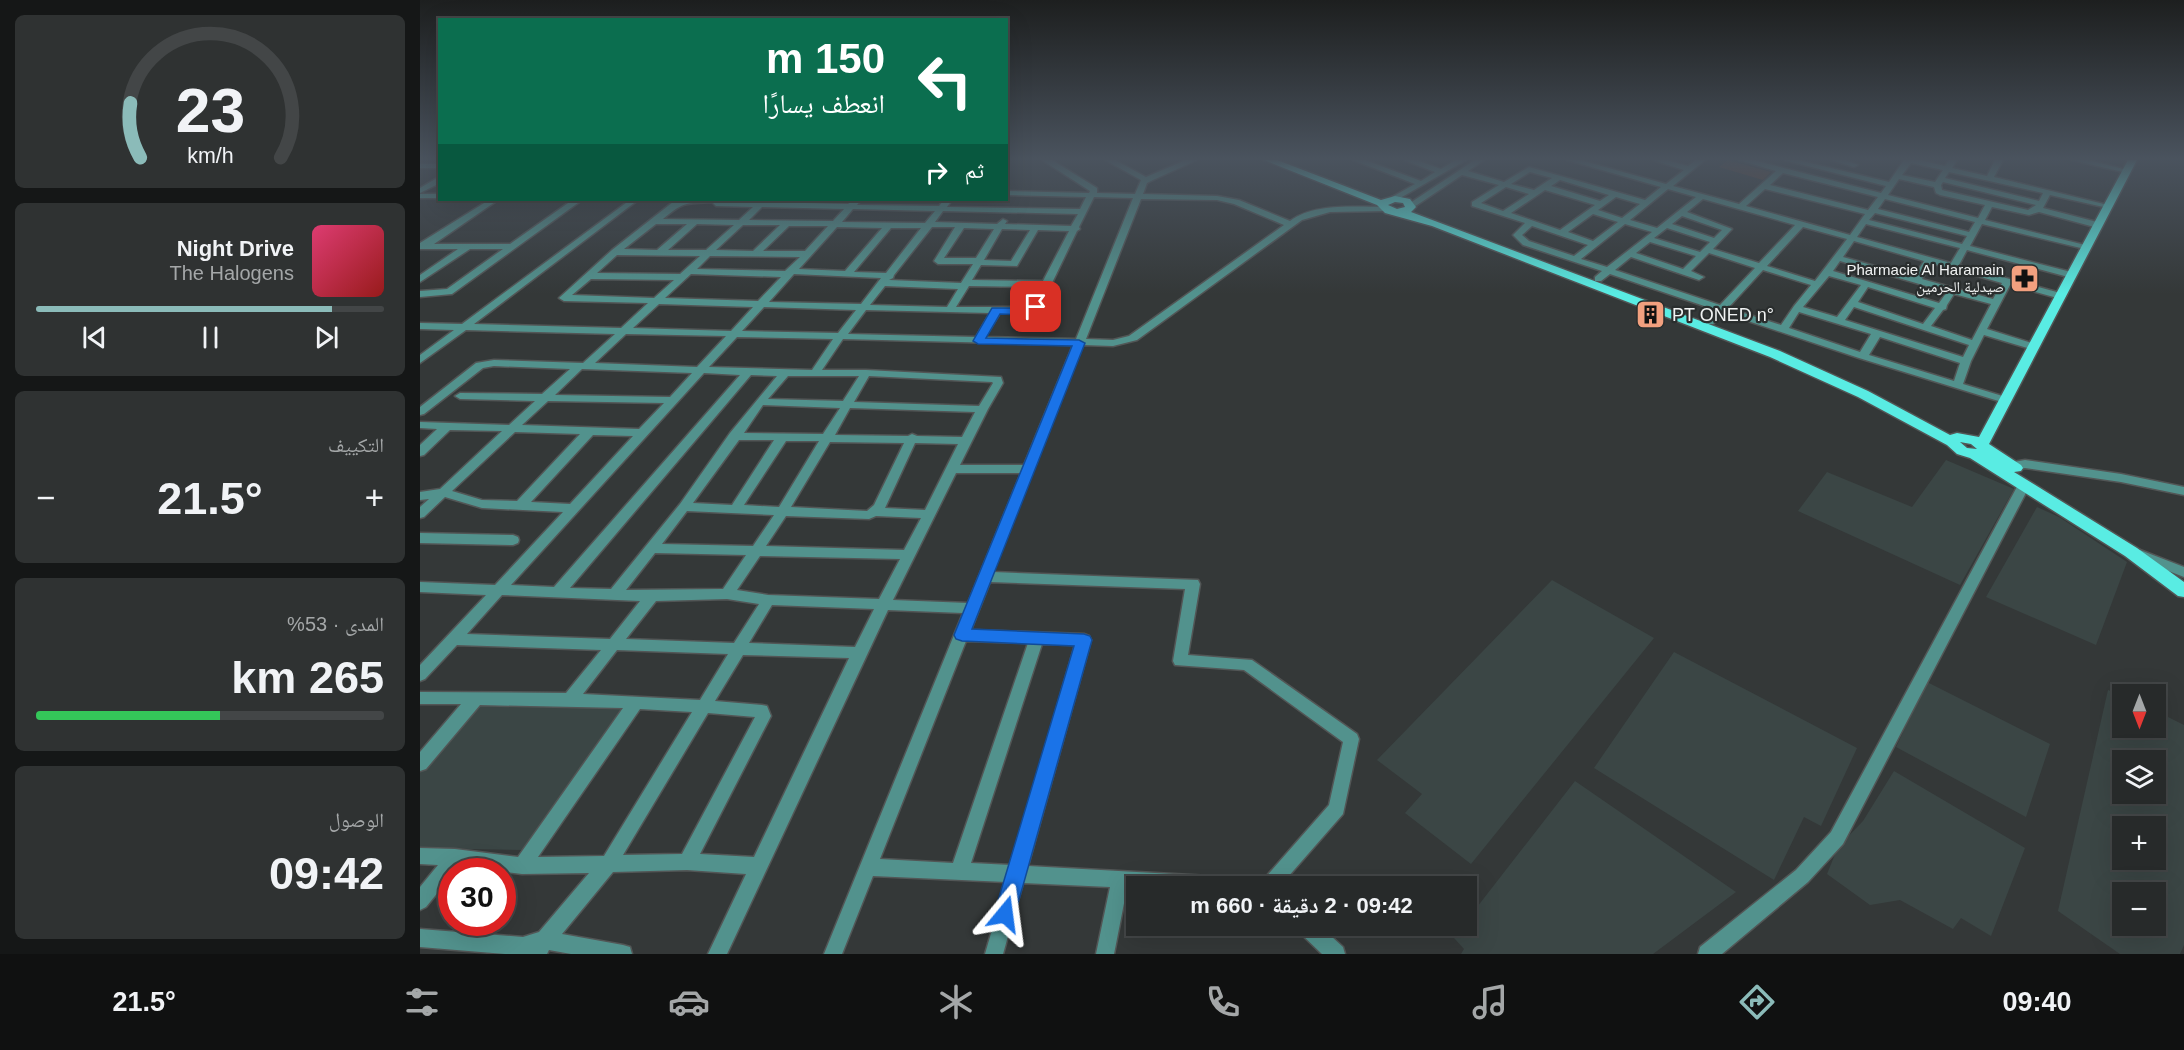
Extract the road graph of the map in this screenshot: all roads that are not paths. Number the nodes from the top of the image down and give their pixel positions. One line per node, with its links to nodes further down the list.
1 (1600, 204): 38 (street)
2 (1990, 204): 43 (street)
3 (487, 205): 68 (street)
4 (572, 205): 70 (street)
5 (628, 205): 120 (street)
6 (677, 205): 45 (street)
7 (738, 205): 8 (street)
8 (759, 205): 9 (street); 47 (street)
9 (782, 205)
10 (853, 205): 50 (street)
11 (880, 205): 34 (street)
12 (943, 205): 34 (street)
13 (1015, 205): 37 (street)
14 (1088, 205): 39 (street)
15 (1135, 205): 129 (street)
16 (1239, 205): 52 (street)
17 (1379, 205): 52 (street)
18 (1393, 205): 35 (main road)
19 (1412, 205): 35 (street)
20 (1477, 205): 41 (street)
21 (1519, 205): 41 (street)
22 (1643, 205): 44 (street)
23 (1692, 205): 40 (street)
24 (1726, 205): 36 (street)
25 (1742, 205): 36 (street)
26 (1833, 205): 42 (street)
27 (1876, 205): 42 (street)
28 (1921, 205): 43 (street)
29 (1992, 205): 33 (street)
30 (2030, 205): 33 (street)
31 (2101, 205): 32 (street)
32 (2108, 206): 57 (main road)
33 (2040, 207): 57 (street)
34 (940, 208): 37 (street); 53 (street)
35 (1407, 208): 97 (main road); 159 (main road)
36 (1738, 208): 56 (street)
37 (1011, 211): 39 (street); 58 (street)
38 (1591, 211): 44 (street); 62 (street)
39 (1084, 212): 60 (street)
40 (1681, 213): 55 (street); 66 (street)
41 (1504, 214): 48 (street)
42 (1869, 215): 63 (street); 65 (street); 71 (street)
43 (1981, 219): 63 (street); 72 (street)
44 (1622, 220): 61 (street); 67 (street)
45 (654, 221): 46 (street); 73 (street)
46 (694, 222): 47 (street); 74 (street)
47 (741, 223): 49 (street); 76 (street)
48 (1530, 223): 62 (street); 81 (street)
49 (787, 224): 50 (street); 77 (street)
50 (835, 224): 51 (street); 78 (street)
51 (890, 224): 53 (street); 91 (street)
52 (1290, 224): 129 (street)
53 (928, 225): 54 (street); 96 (street)
54 (961, 225): 58 (street); 83 (street)
55 (1666, 225): 61 (street); 66 (street)
56 (1800, 225): 65 (street); 84 (street)
57 (2098, 225): 72 (main road)
58 (998, 226): 59 (street); 83 (street)
59 (1035, 228): 60 (street); 83 (street)
60 (1076, 229): 101 (street)
61 (1658, 231): 64 (street)
62 (1561, 232): 67 (street)
63 (1972, 235): 71 (street)
64 (1648, 239): 75 (street); 79 (street)
65 (1851, 239): 80 (street); 82 (street)
66 (1716, 241): 75 (street)
67 (1592, 243): 81 (street)
68 (421, 247): 69 (street)
69 (467, 247): 70 (street); 95 (street)
70 (513, 247): 105 (street)
71 (1965, 248): 85 (street); 92 (street)
72 (2086, 248): 92 (main road)
73 (615, 252): 74 (street); 93 (street)
74 (659, 253): 76 (street)
75 (1704, 253): 84 (street); 88 (street)
76 (707, 254): 77 (street); 90 (street)
77 (755, 254): 78 (street)
78 (805, 254): 87 (street)
79 (1629, 254): 86 (street); 88 (street)
80 (1838, 258): 89 (street); 98 (street)
81 (1574, 260): 86 (street)
82 (1928, 261): 85 (street); 98 (street)
83 (979, 262): 100 (street)
84 (1761, 267): 102 (street); 113 (street)
85 (1953, 267): 99 (street)
86 (1608, 271): 97 (street); 113 (street)
87 (788, 272): 90 (street); 91 (street); 109 (street)
88 (1685, 272): 94 (street)
89 (1827, 272): 102 (street); 103 (street)
90 (684, 274): 93 (street); 107 (street)
91 (848, 274): 96 (street)
92 (2072, 275): 106 (main road)
93 (587, 276): 107 (street)
94 (1699, 277)
95 (420, 279)
96 (887, 279): 100 (street); 111 (street)
97 (1598, 279): 118 (main road)
98 (1916, 281): 104 (street)
99 (2007, 282): 106 (street); 108 (street)
100 (966, 284): 101 (street); 115 (street)
101 (1048, 284): 116 (street)
102 (1816, 284): 114 (street)
103 (1867, 284): 110 (street); 112 (street)
104 (1952, 291): 108 (street); 112 (street)
105 (420, 294)
106 (2061, 296): 131 (main road)
107 (654, 302): 109 (street); 124 (street)
108 (1996, 303): 123 (street)
109 (761, 304): 111 (street); 126 (street)
110 (1853, 304): 117 (street); 121 (street)
111 (863, 307): 115 (street); 127 (street)
112 (1943, 307): 121 (street)
113 (1723, 308): 118 (street); 122 (street)
114 (1797, 308): 117 (street); 122 (street)
115 (950, 310): 116 (street)
116 (996, 311): 128 (street)
117 (1839, 321): 125 (street)
118 (1710, 322): 159 (main road)
119 (420, 326): 120 (street)
120 (464, 327): 124 (street); 133 (street)
121 (1926, 327): 130 (street)
122 (1784, 329): 132 (street)
123 (1982, 330): 130 (street); 131 (street)
124 (621, 332): 126 (street); 135 (street)
125 (1877, 333): 132 (street); 134 (street)
126 (732, 335): 127 (street); 136 (street)
127 (839, 338): 128 (street); 139 (street)
128 (978, 341): 129 (street)
129 (1079, 343): 165 (street)
130 (1975, 344): 134 (street)
131 (2034, 347): 146 (main road)
132 (1863, 356): 141 (street)
133 (420, 360)
134 (1966, 361): 141 (street)
135 (582, 366): 136 (street); 143 (street); 149 (street)
136 (700, 370): 137 (street); 144 (street)
137 (748, 372): 138 (street); 190 (street)
138 (785, 373): 139 (street); 145 (street)
139 (814, 373): 140 (street)
140 (866, 373): 147 (street); 148 (street)
141 (1956, 386): 146 (street)
142 (460, 396): 143 (street)
143 (546, 398): 144 (street); 152 (street)
144 (673, 400): 154 (street)
145 (760, 402): 147 (street); 155 (street)
146 (2003, 405): 159 (main road); 161 (main road)
147 (847, 406): 148 (street); 157 (street)
148 (982, 409): 160 (street)
149 (420, 412)
150 (420, 426): 151 (street)
151 (446, 427): 152 (street); 162 (street)
152 (513, 429): 153 (street); 168 (street)
153 (589, 432): 154 (street); 170 (street)
154 (642, 433): 172 (street)
155 (734, 436): 156 (street); 171 (street)
156 (783, 436): 157 (street); 173 (street)
157 (828, 436): 158 (street); 174 (street)
158 (912, 438): 160 (street); 176 (street)
159 (1958, 438): 161 (main road)
160 (967, 441): 164 (street)
161 (1980, 449): 163 (main road); 166 (main road)
162 (420, 452)
163 (2012, 466): 167 (street); 175 (main road)
164 (953, 469): 165 (street); 178 (street)
165 (1029, 469): 186 (street)
166 (2024, 485): 175 (main road); 232 (street)
167 (2184, 490)
168 (444, 492): 169 (street); 170 (street); 177 (street)
169 (420, 496)
170 (520, 506): 172 (street)
171 (684, 507): 173 (street); 181 (street)
172 (574, 508): 188 (street)
173 (735, 510): 174 (street)
174 (783, 511): 176 (street); 182 (street)
175 (2066, 511): 183 (main road)
176 (875, 512): 178 (street)
177 (420, 514)
178 (930, 514): 184 (street)
179 (420, 538): 180 (street)
180 (513, 540)
181 (652, 548): 182 (street); 191 (street)
182 (757, 550): 184 (street); 192 (street)
183 (2132, 552): 185 (street); 189 (main road)
184 (909, 555): 195 (street)
185 (2184, 572)
186 (985, 577): 196 (street); 219 (street)
187 (423, 590): 188 (street)
188 (498, 590): 190 (street); 199 (street)
189 (2184, 591)
190 (558, 592): 191 (street)
191 (615, 594): 193 (street)
192 (727, 594): 193 (street); 194 (street)
193 (652, 596): 200 (street)
194 (768, 600): 195 (street); 201 (street)
195 (885, 603): 196 (street); 202 (street)
196 (973, 608): 197 (street)
197 (962, 635): 198 (street); 216 (street)
198 (1037, 638): 217 (street); 218 (street)
199 (453, 639): 200 (street); 203 (street)
200 (612, 645): 201 (street); 206 (street)
201 (738, 650): 202 (street); 208 (street)
202 (860, 653): 215 (street)
203 (420, 675)
204 (420, 698): 205 (street)
205 (476, 698): 206 (street); 209 (street)
206 (570, 699): 207 (street)
207 (636, 702): 208 (street); 214 (street)
208 (704, 705): 212 (street); 213 (street)
209 (420, 764)
210 (420, 856): 211 (street)
211 (455, 857): 214 (street); 222 (street)
212 (687, 862): 213 (street); 215 (street)
213 (609, 863): 214 (street); 225 (street)
214 (522, 866)
215 (758, 866): 227 (street)
216 (868, 867): 217 (street); 228 (street)
217 (959, 872): 218 (street)
218 (1016, 874): 220 (street); 229 (street)
219 (1278, 876)
220 (1120, 880): 221 (street); 230 (street)
221 (1126, 880)
222 (420, 901)
223 (1317, 936): 231 (street)
224 (420, 938): 225 (street)
225 (540, 947): 226 (street)
226 (623, 954)
227 (717, 954)
228 (833, 954)
229 (993, 954)
230 (1105, 954)
231 (1336, 954)
232 (1707, 954)

